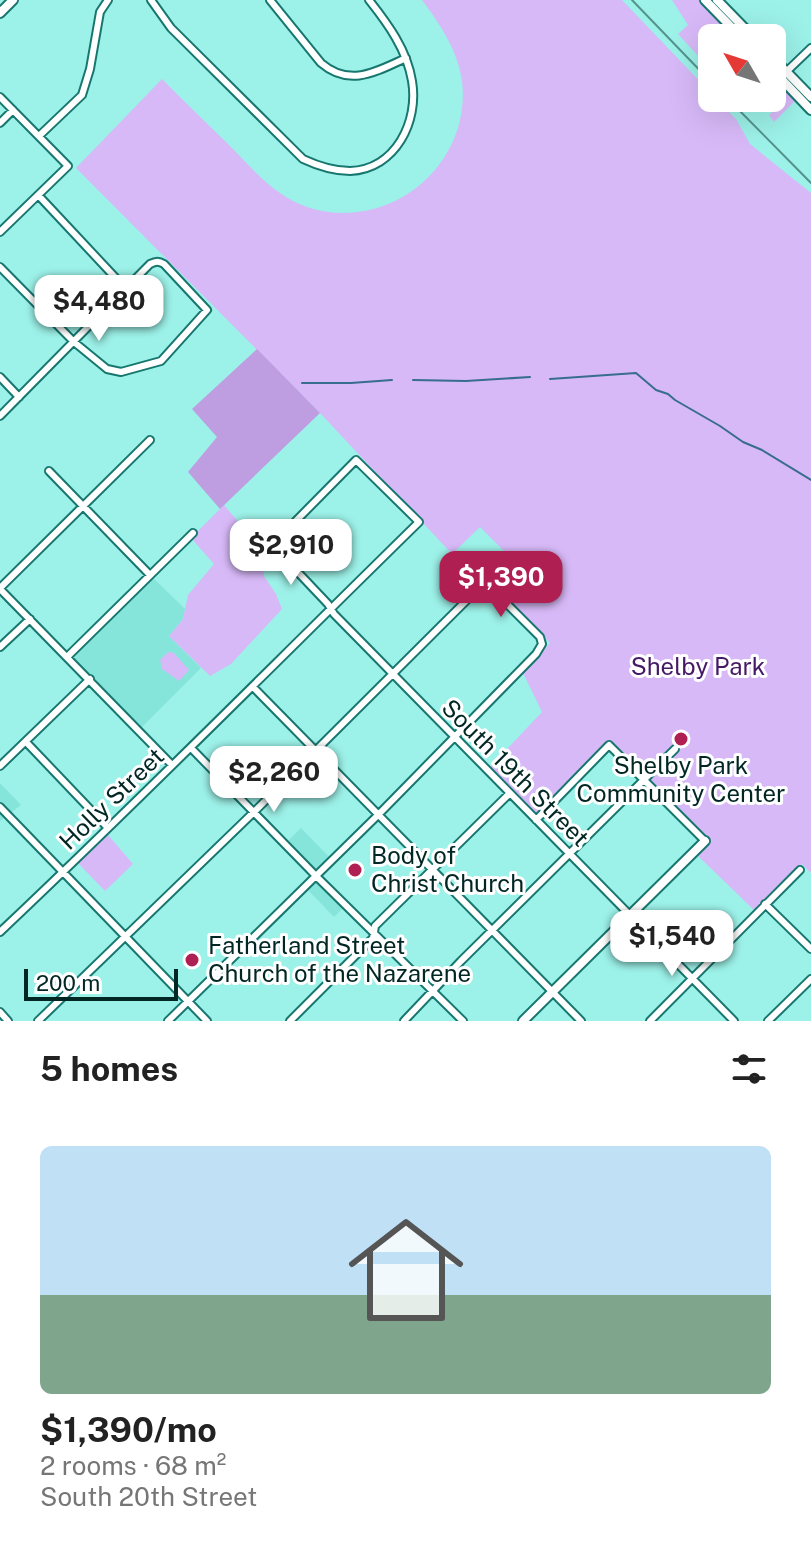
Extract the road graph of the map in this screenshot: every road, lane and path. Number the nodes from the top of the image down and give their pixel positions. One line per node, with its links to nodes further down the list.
1 (13, 0): 8 (street)
2 (108, 0): 21 (street)
3 (151, 0): 12 (street)
4 (270, 0): 12 (street)
5 (369, 0): 12 (street)
6 (705, 0): 9 (street)
7 (717, 0): 10 (street)
8 (0, 13)
9 (728, 24)
10 (740, 24)
11 (811, 48): 13 (street)
12 (406, 58)
13 (786, 71)
14 (786, 76): 17 (street)
15 (786, 78): 19 (street)
16 (0, 97): 18 (street)
17 (811, 97)
18 (13, 110): 20 (street); 21 (street)
19 (811, 110)
20 (0, 123)
21 (39, 136): 22 (street)
22 (39, 196): 23 (street); 25 (street)
23 (0, 232)
24 (0, 267): 26 (street)
25 (126, 289): 26 (street); 26 (street)
26 (74, 342): 28 (street)
27 (0, 377): 28 (street)
28 (19, 397): 29 (street)
29 (0, 416)
30 (150, 440): 32 (street)
31 (49, 471): 32 (street)
32 (84, 506): 35 (street); 36 (street)
33 (419, 522): 37 (street, Holly Street); 37 (street, South 19th Street)
34 (193, 533): 35 (street)
35 (150, 575): 40 (street)
36 (0, 588): 38 (street)
37 (331, 609): 41 (street, South 19th Street); 43 (street, Holly Street)
38 (30, 619): 39 (street); 40 (street)
39 (0, 647)
40 (67, 657): 42 (street)
41 (393, 674): 44 (street, South 19th Street); 44 (street); 48 (street)
42 (90, 679): 45 (street); 49 (street)
43 (253, 687): 46 (street, Holly Street); 48 (street)
44 (455, 738): 52 (street, South 19th Street); 55 (street)
45 (26, 742): 50 (street); 57 (street)
46 (191, 748): 49 (street, Holly Street); 54 (street)
47 (675, 749): 51 (street)
48 (316, 751): 54 (street); 55 (street)
49 (172, 765): 57 (street, Holly Street)
50 (0, 766)
51 (644, 780): 56 (street); 58 (street); 59 (street)
52 (509, 794): 56 (street, South 19th Street); 60 (street)
53 (0, 807): 62 (street)
54 (254, 812): 63 (street); 69 (street)
55 (378, 815): 60 (street); 63 (street)
56 (536, 820): 59 (street, South 19th Street)
57 (108, 828): 62 (street, Holly Street)
58 (705, 841): 65 (street)
59 (569, 854): 65 (street, South 19th Street); 66 (street)
60 (432, 870): 66 (street); 68 (street)
61 (800, 870): 64 (street)
62 (64, 872): 67 (street, Holly Street); 69 (street)
63 (316, 876): 68 (street); 75 (street)
64 (765, 904): 70 (street); 71 (street)
65 (631, 916): 71 (street, South 19th Street); 74 (street)
66 (492, 931): 73 (street); 74 (street)
67 (0, 932)
68 (373, 932): 73 (street); 81 (street)
69 (125, 936): 75 (street); 78 (street)
70 (811, 949)
71 (693, 978): 86 (street); 87 (street, South 19th Street)
72 (811, 979): 88 (street)
73 (432, 990): 82 (street); 83 (street)
74 (552, 992): 84 (street); 85 (street)
75 (188, 1001): 79 (street); 80 (street)
76 (0, 1012): 77 (street)
77 (8, 1021)
78 (38, 1021)
79 (168, 1021)
80 (207, 1021)
81 (290, 1021)
82 (404, 1021)
83 (463, 1021)
84 (523, 1021)
85 (581, 1021)
86 (650, 1021)
87 (734, 1021)
88 (768, 1021)

